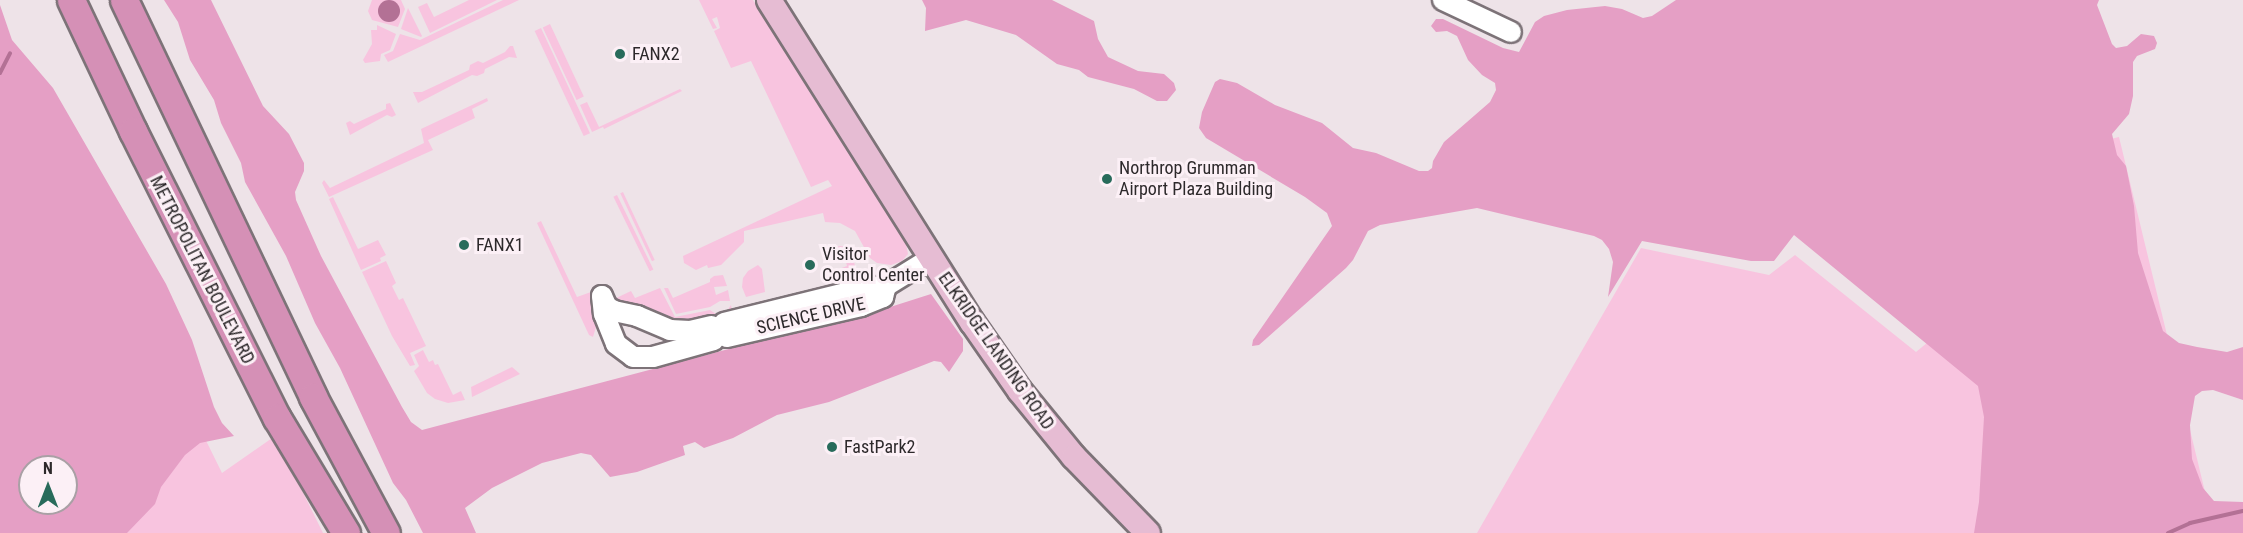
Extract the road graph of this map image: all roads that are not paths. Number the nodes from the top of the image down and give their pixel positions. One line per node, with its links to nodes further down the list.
1 (56, 0): 10 (highway)
2 (71, 0): 10 (highway, METROPOLITAN BOULEVARD)
3 (124, 0): 12 (highway)
4 (145, 0): 12 (highway)
5 (769, 0): 9 (main road, ELKRIDGE LANDING ROAD)
6 (785, 0): 9 (main road)
7 (1443, 0): 8 (street)
8 (1511, 32)
9 (798, 43): 11 (main road, ELKRIDGE LANDING ROAD)
10 (132, 131): 14 (highway, METROPOLITAN BOULEVARD)
11 (931, 258): 13 (street, SCIENCE DRIVE); 16 (main road, ELKRIDGE LANDING ROAD)
12 (267, 298): 15 (highway)
13 (719, 331): 13 (street, SCIENCE DRIVE)
14 (346, 533)
15 (386, 533)
16 (1148, 533)

